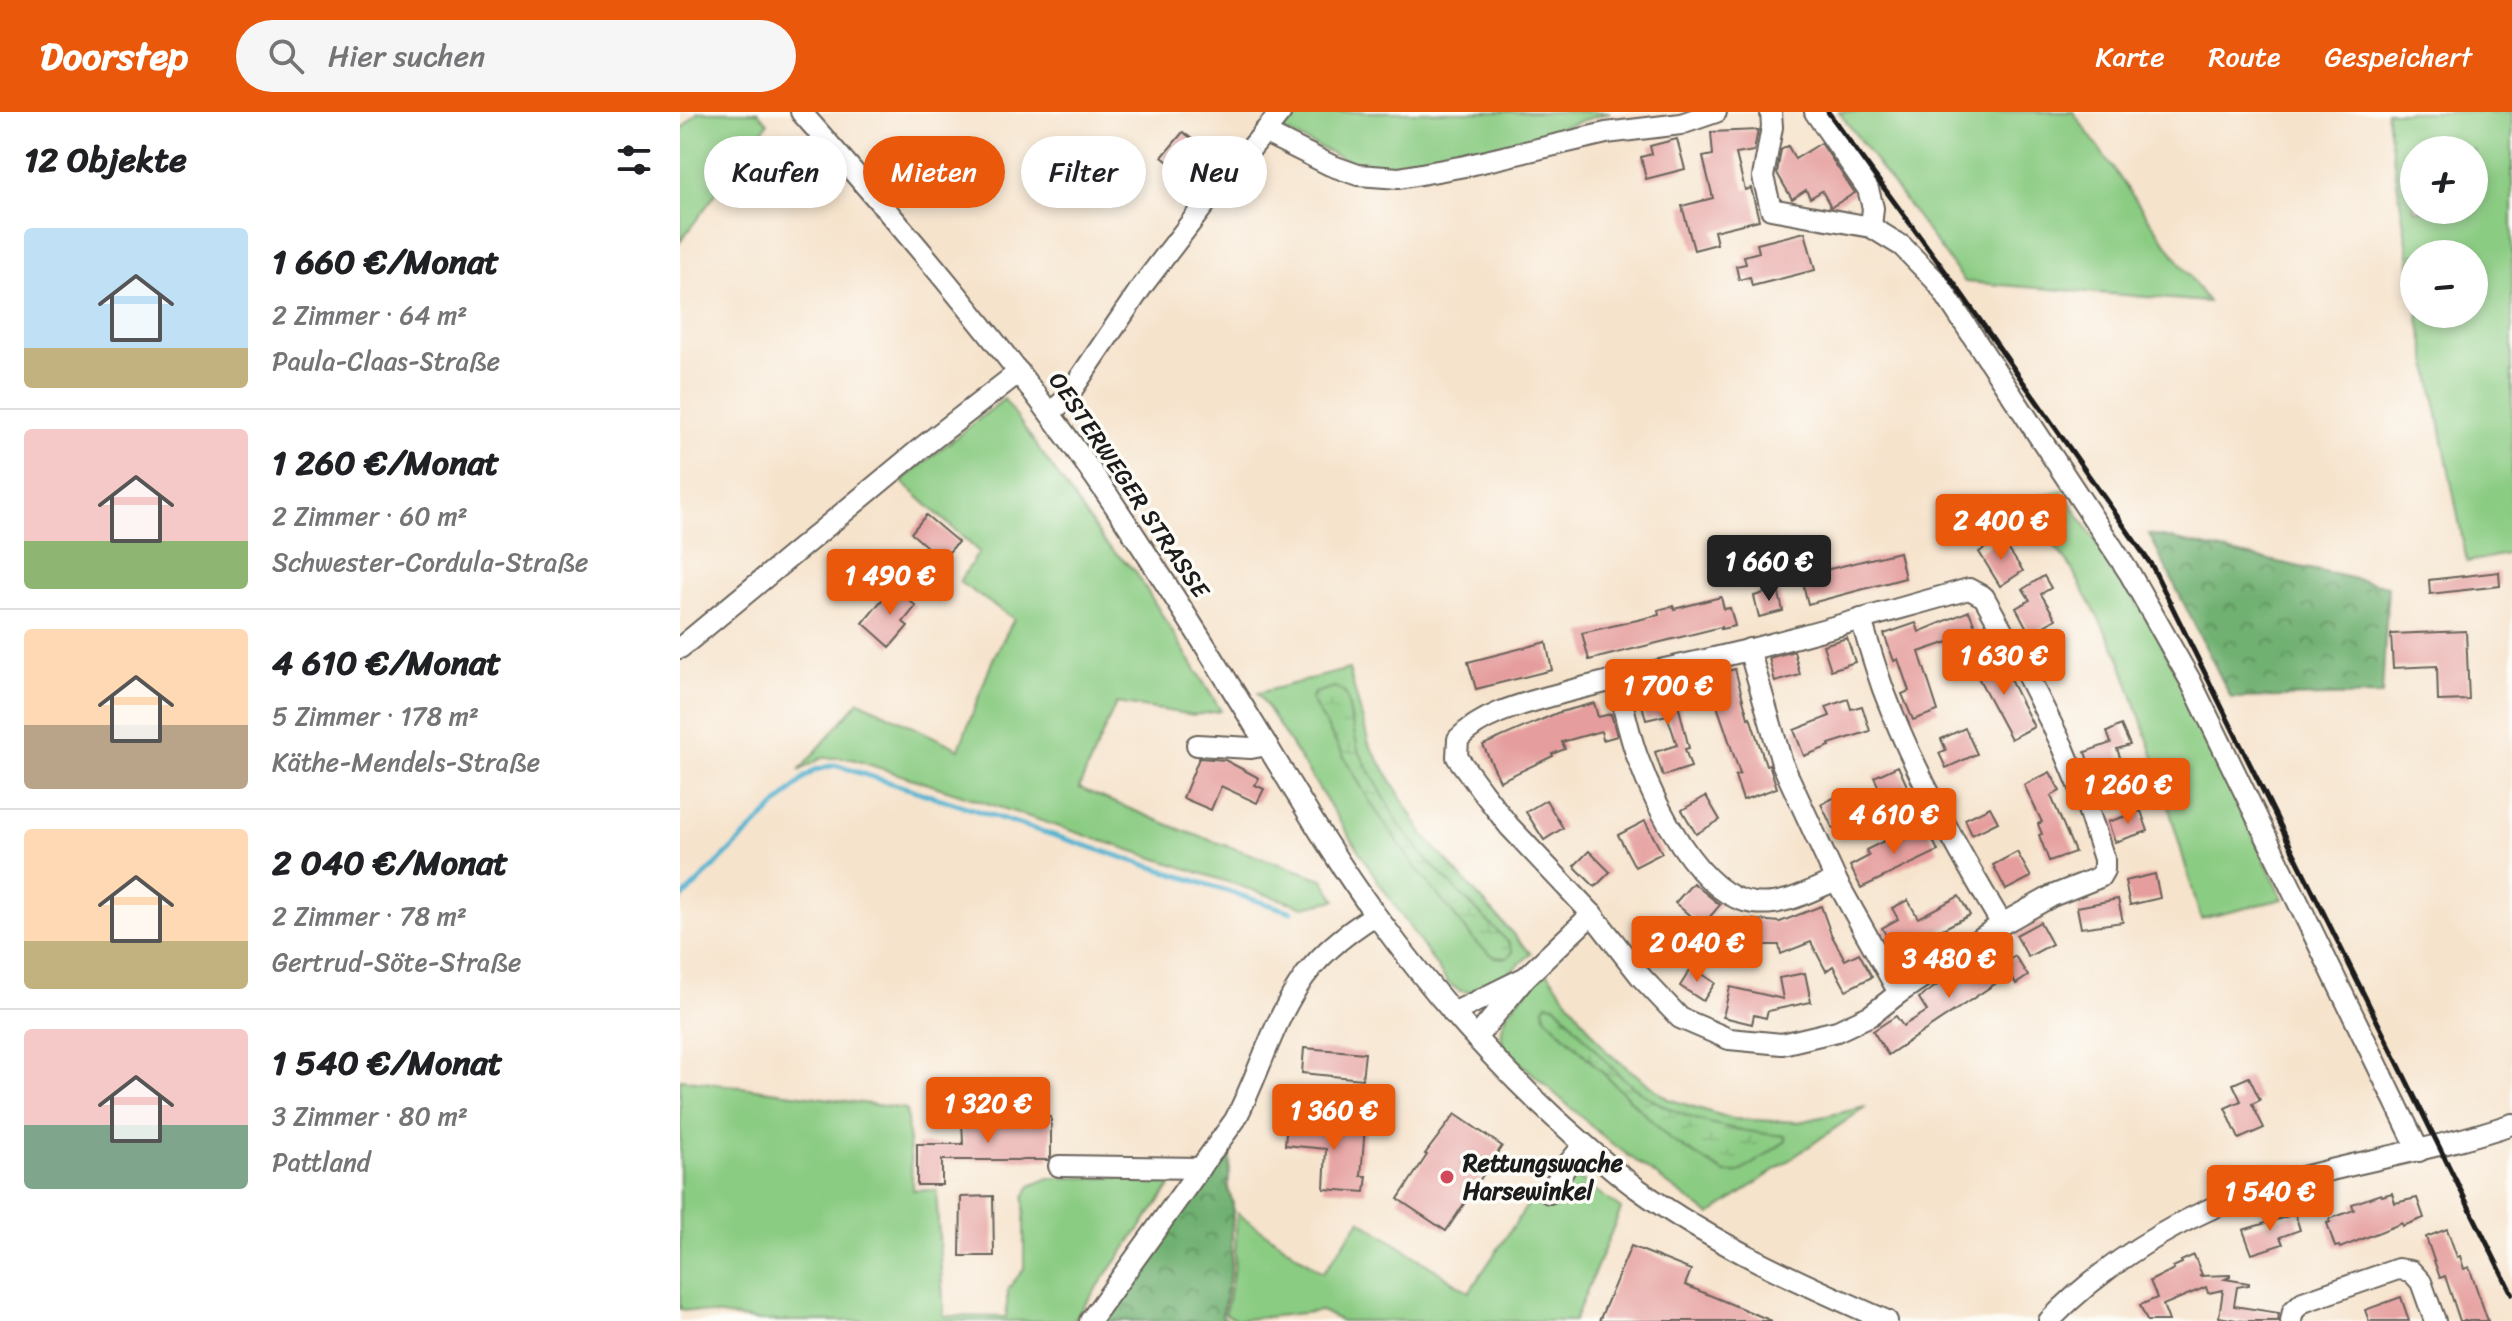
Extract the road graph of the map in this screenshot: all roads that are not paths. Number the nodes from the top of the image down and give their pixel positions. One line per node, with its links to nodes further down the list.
1 (801, 112): 8 (street, OESTERWEGER STRASSE)
2 (1281, 112): 6 (street)
3 (1716, 112): 6 (street)
4 (1771, 112): 7 (street)
5 (1815, 112): 7 (street)
6 (1264, 132): 9 (street)
7 (1871, 227): 26 (street)
8 (1019, 372): 9 (street, OESTERWEGER STRASSE); 11 (street)
9 (1050, 413): 15 (street, OESTERWEGER STRASSE)
10 (1861, 619): 12 (street); 19 (street); 19 (street)
11 (680, 648)
12 (1749, 649): 13 (street); 16 (street)
13 (1616, 678): 16 (street); 17 (street)
14 (1197, 745): 15 (street)
15 (1267, 745): 18 (street, OESTERWEGER STRASSE)
16 (1836, 880): 21 (street)
17 (1592, 914): 20 (street); 21 (street)
18 (1375, 915): 22 (street, OESTERWEGER STRASSE); 28 (street)
19 (2002, 924): 21 (street)
20 (1526, 977): 22 (street); 23 (street)
21 (1899, 993)
22 (1453, 1013): 23 (street, OESTERWEGER STRASSE)
23 (1476, 1038): 25 (street, OESTERWEGER STRASSE)
24 (2512, 1124): 26 (street)
25 (1584, 1145): 29 (street); 31 (street, OESTERWEGER STRASSE)
26 (2419, 1151): 32 (street)
27 (1059, 1166): 28 (street)
28 (1201, 1168): 30 (street)
29 (1549, 1193)
30 (1090, 1321)
31 (1887, 1321)
32 (2049, 1321)
33 (2291, 1321): 34 (street)
34 (2435, 1321)

